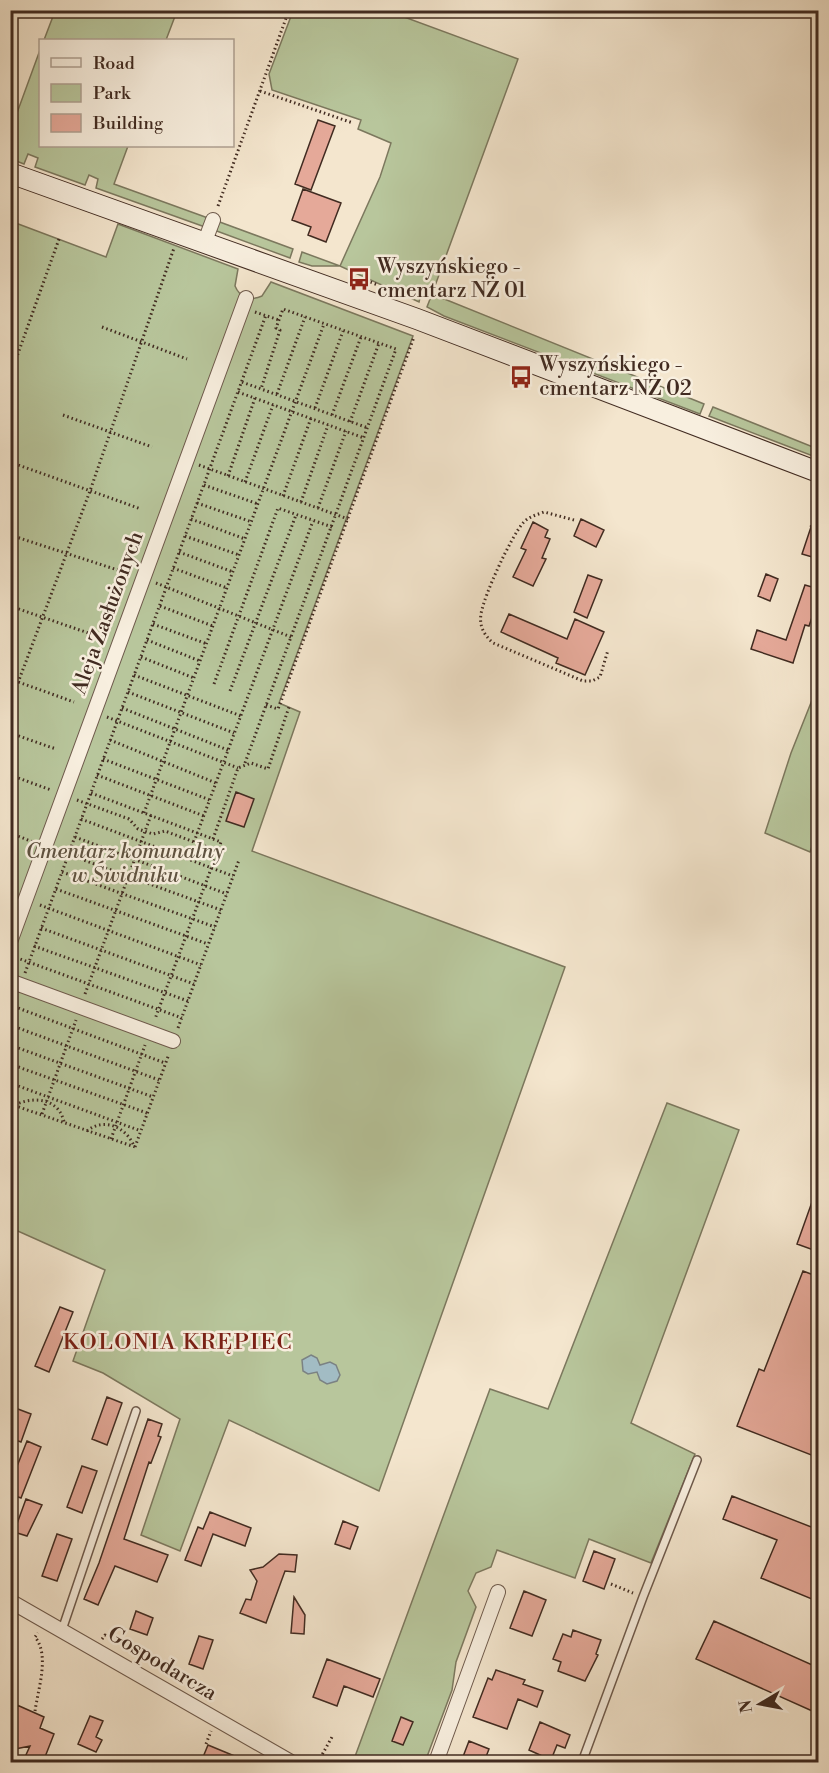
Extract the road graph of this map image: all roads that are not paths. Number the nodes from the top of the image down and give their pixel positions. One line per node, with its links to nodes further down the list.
1 (15, 181): 3 (street)
2 (213, 220): 3 (street)
3 (205, 241): 5 (street)
4 (244, 303): 6 (street, Aleja Zasłużonych)
5 (819, 472)
6 (10, 942)
7 (10, 981): 8 (street)
8 (173, 1041)
9 (136, 1411): 13 (lane)
10 (697, 1460): 16 (lane)
11 (498, 1592): 15 (street)
12 (10, 1601): 13 (street, Gospodarcza)
13 (62, 1630): 14 (street, Gospodarcza)
14 (291, 1762)
15 (436, 1762)
16 (582, 1762)

